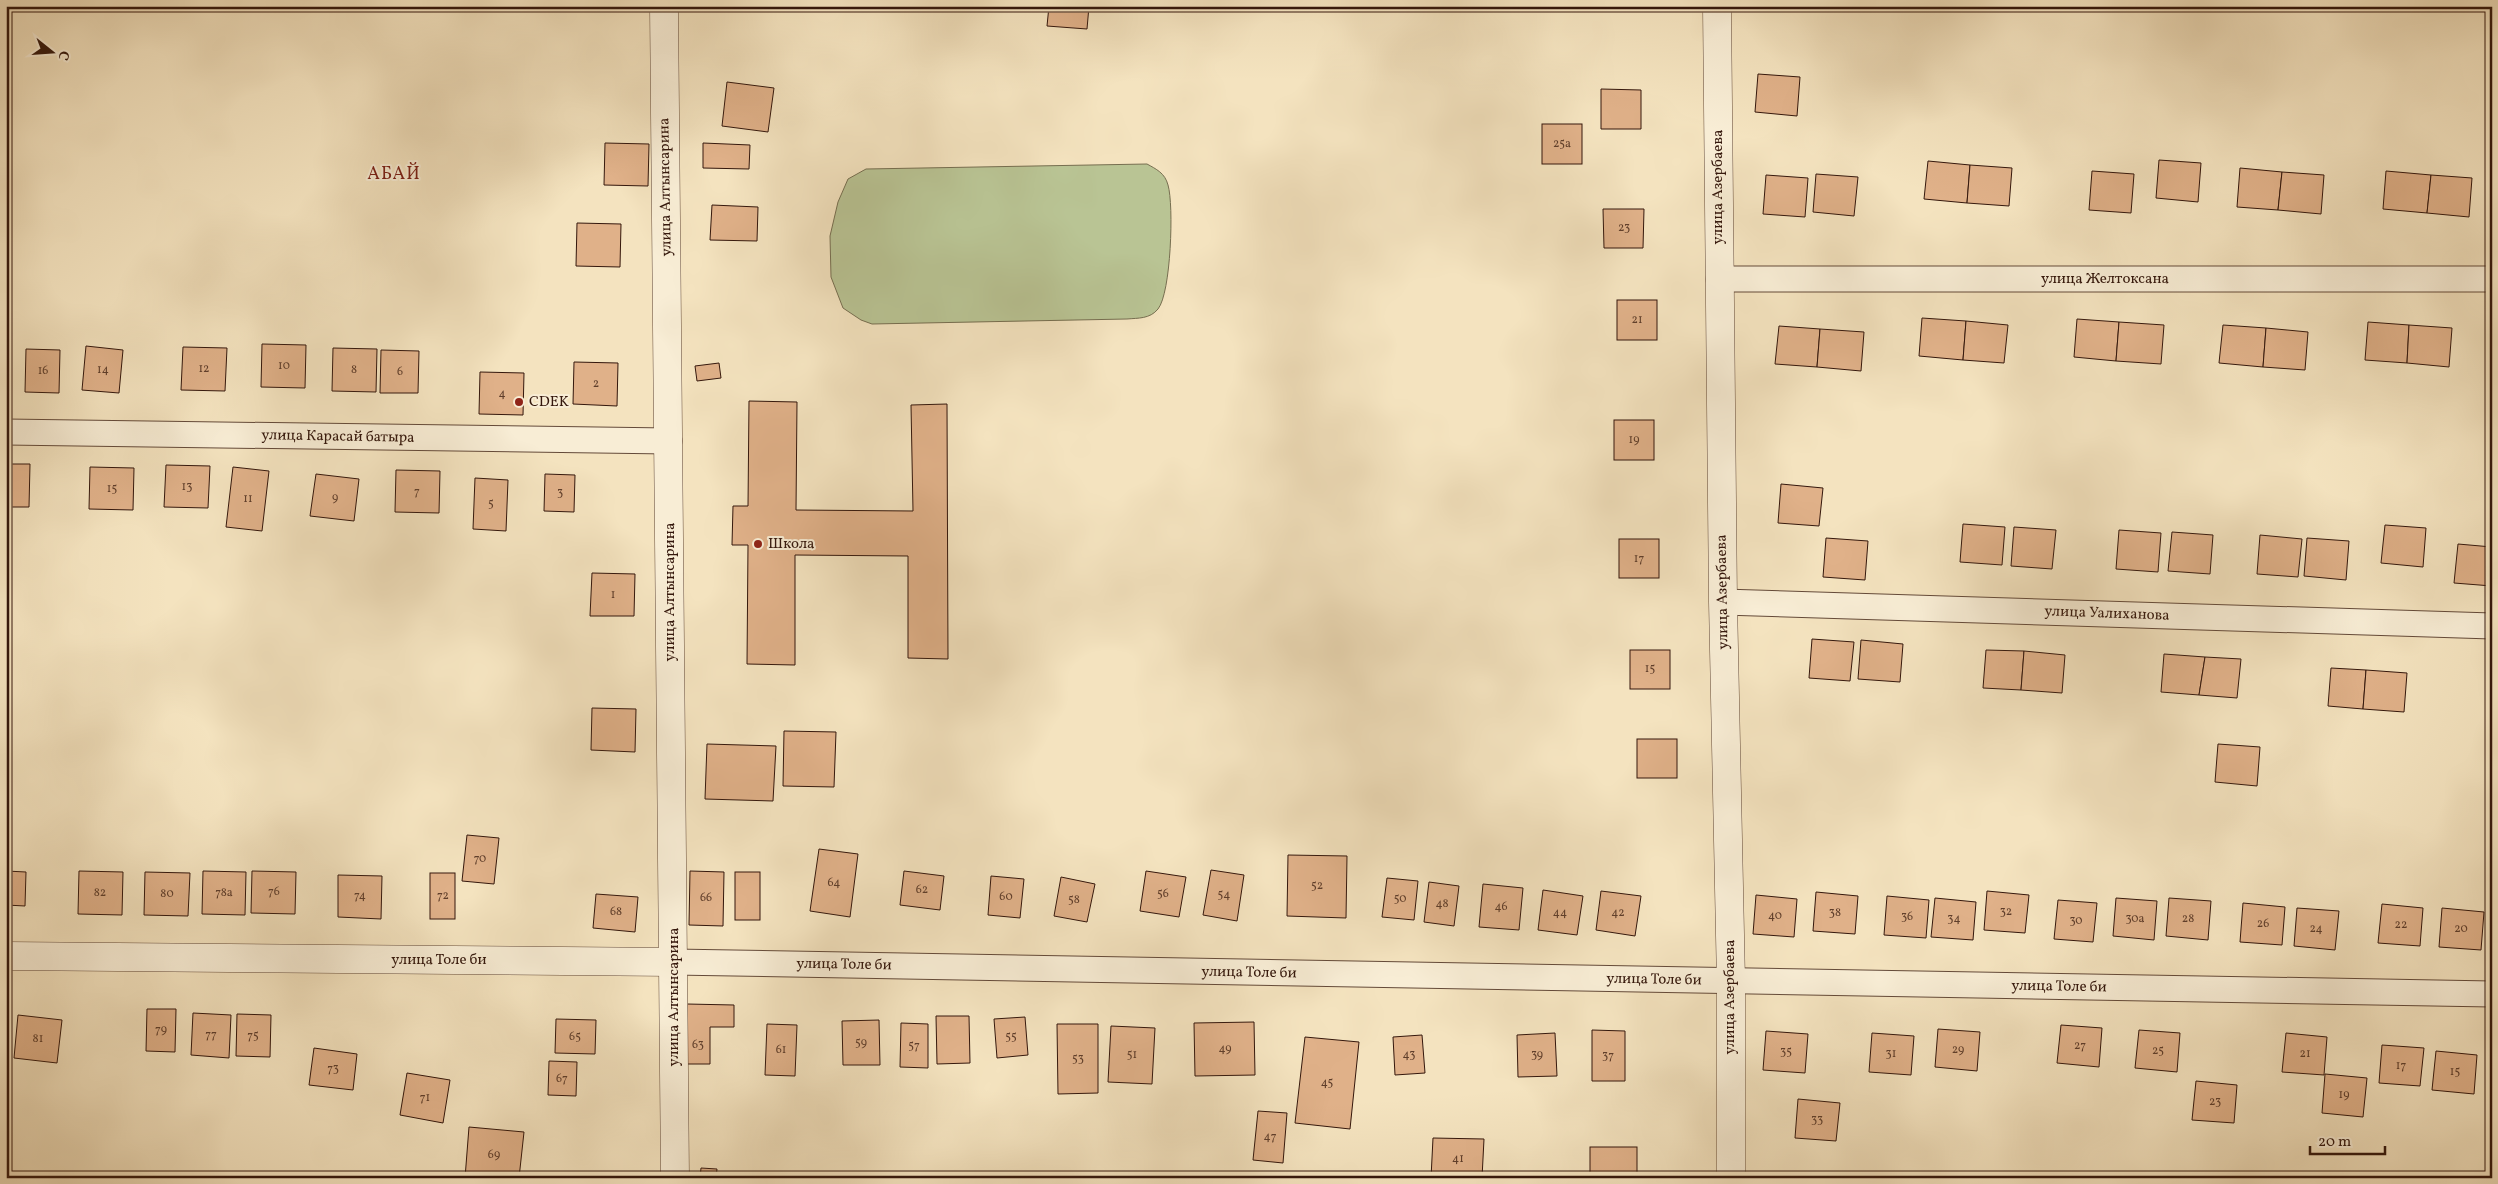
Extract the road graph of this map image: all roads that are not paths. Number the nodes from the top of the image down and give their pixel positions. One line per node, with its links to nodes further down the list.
1 (664, 6): 6 (street, улица Алтынсарина)
2 (1717, 6): 3 (street, улица Азербаева)
3 (1718, 279): 4 (street, улица Желтоксана); 7 (street, улица Азербаева)
4 (2492, 279)
5 (6, 432): 6 (street, улица Карасай батыра)
6 (669, 440): 10 (street, улица Алтынсарина)
7 (1723, 602): 8 (street, улица Уалиханова); 11 (street, улица Азербаева)
8 (2492, 626)
9 (6, 956): 10 (street, улица Толе би)
10 (674, 962): 11 (street, улица Толе би); 13 (street, улица Алтынсарина)
11 (1731, 982): 12 (street, улица Толе би); 14 (street, улица Азербаева)
12 (2492, 994)
13 (675, 1178)
14 (1731, 1178)

